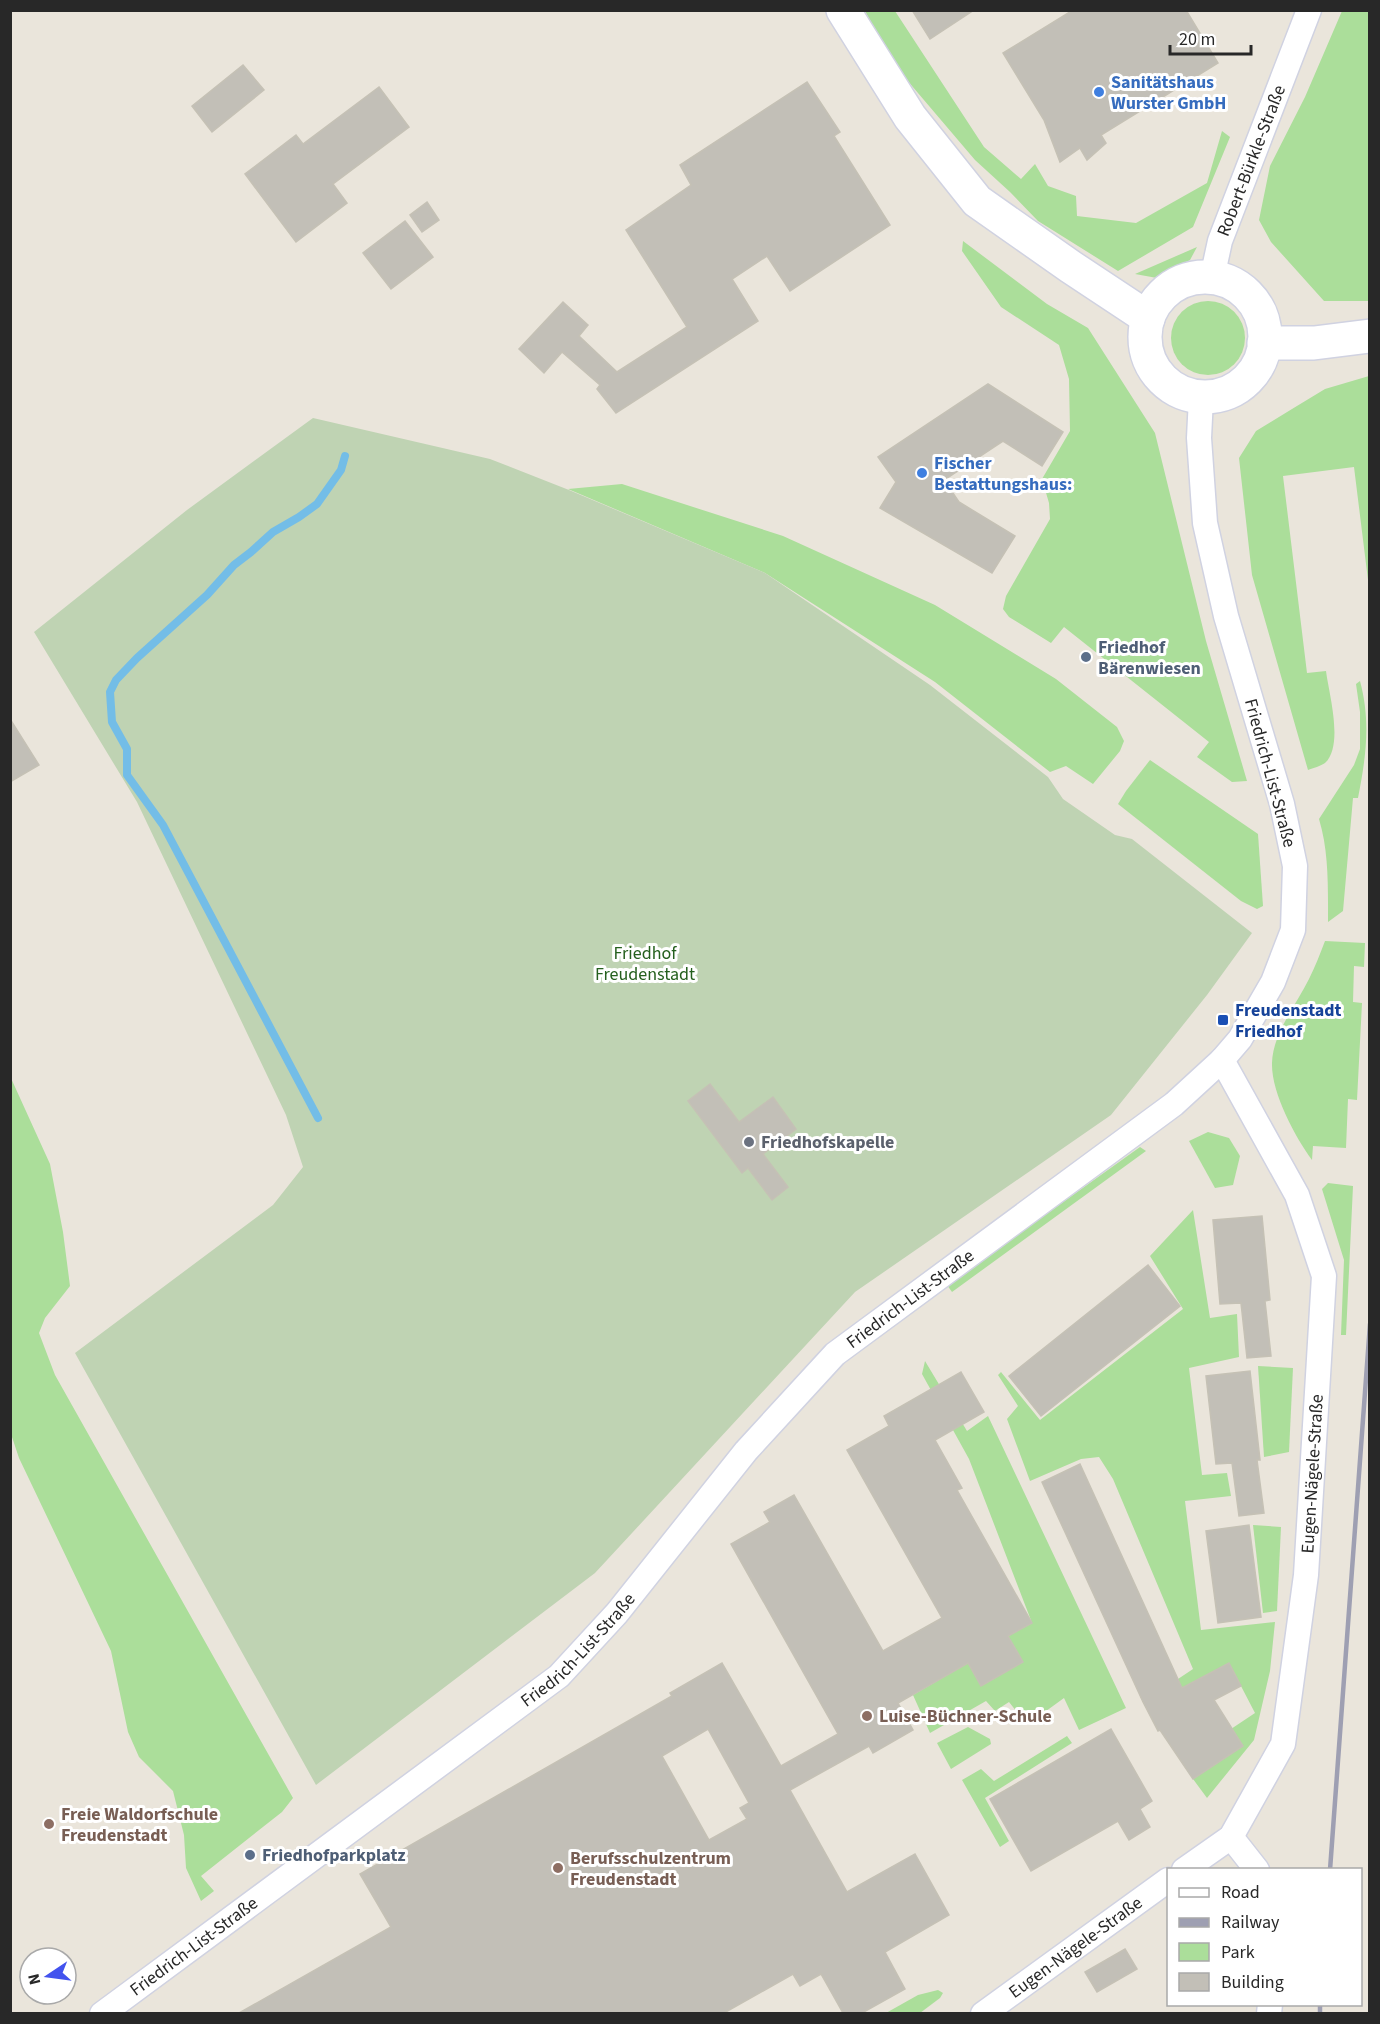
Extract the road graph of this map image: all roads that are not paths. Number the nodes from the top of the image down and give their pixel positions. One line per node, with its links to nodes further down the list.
1 (843, 10): 4 (street)
2 (1309, 10): 3 (street, Robert-Bürkle-Straße)
3 (1212, 278): 4 (street); 6 (street)
4 (1148, 318): 7 (street)
5 (1370, 336): 6 (street)
6 (1264, 342): 7 (street)
7 (1200, 398): 8 (street, Friedrich-List-Straße)
8 (1222, 1060): 9 (street, Eugen-Nägele-Straße); 13 (street, Friedrich-List-Straße)
9 (1231, 1838): 10 (street, Eugen-Nägele-Straße); 11 (street)
10 (1186, 1868)
11 (1256, 1868)
12 (1167, 1881): 14 (street, Eugen-Nägele-Straße)
13 (102, 2013)
14 (982, 2013)

